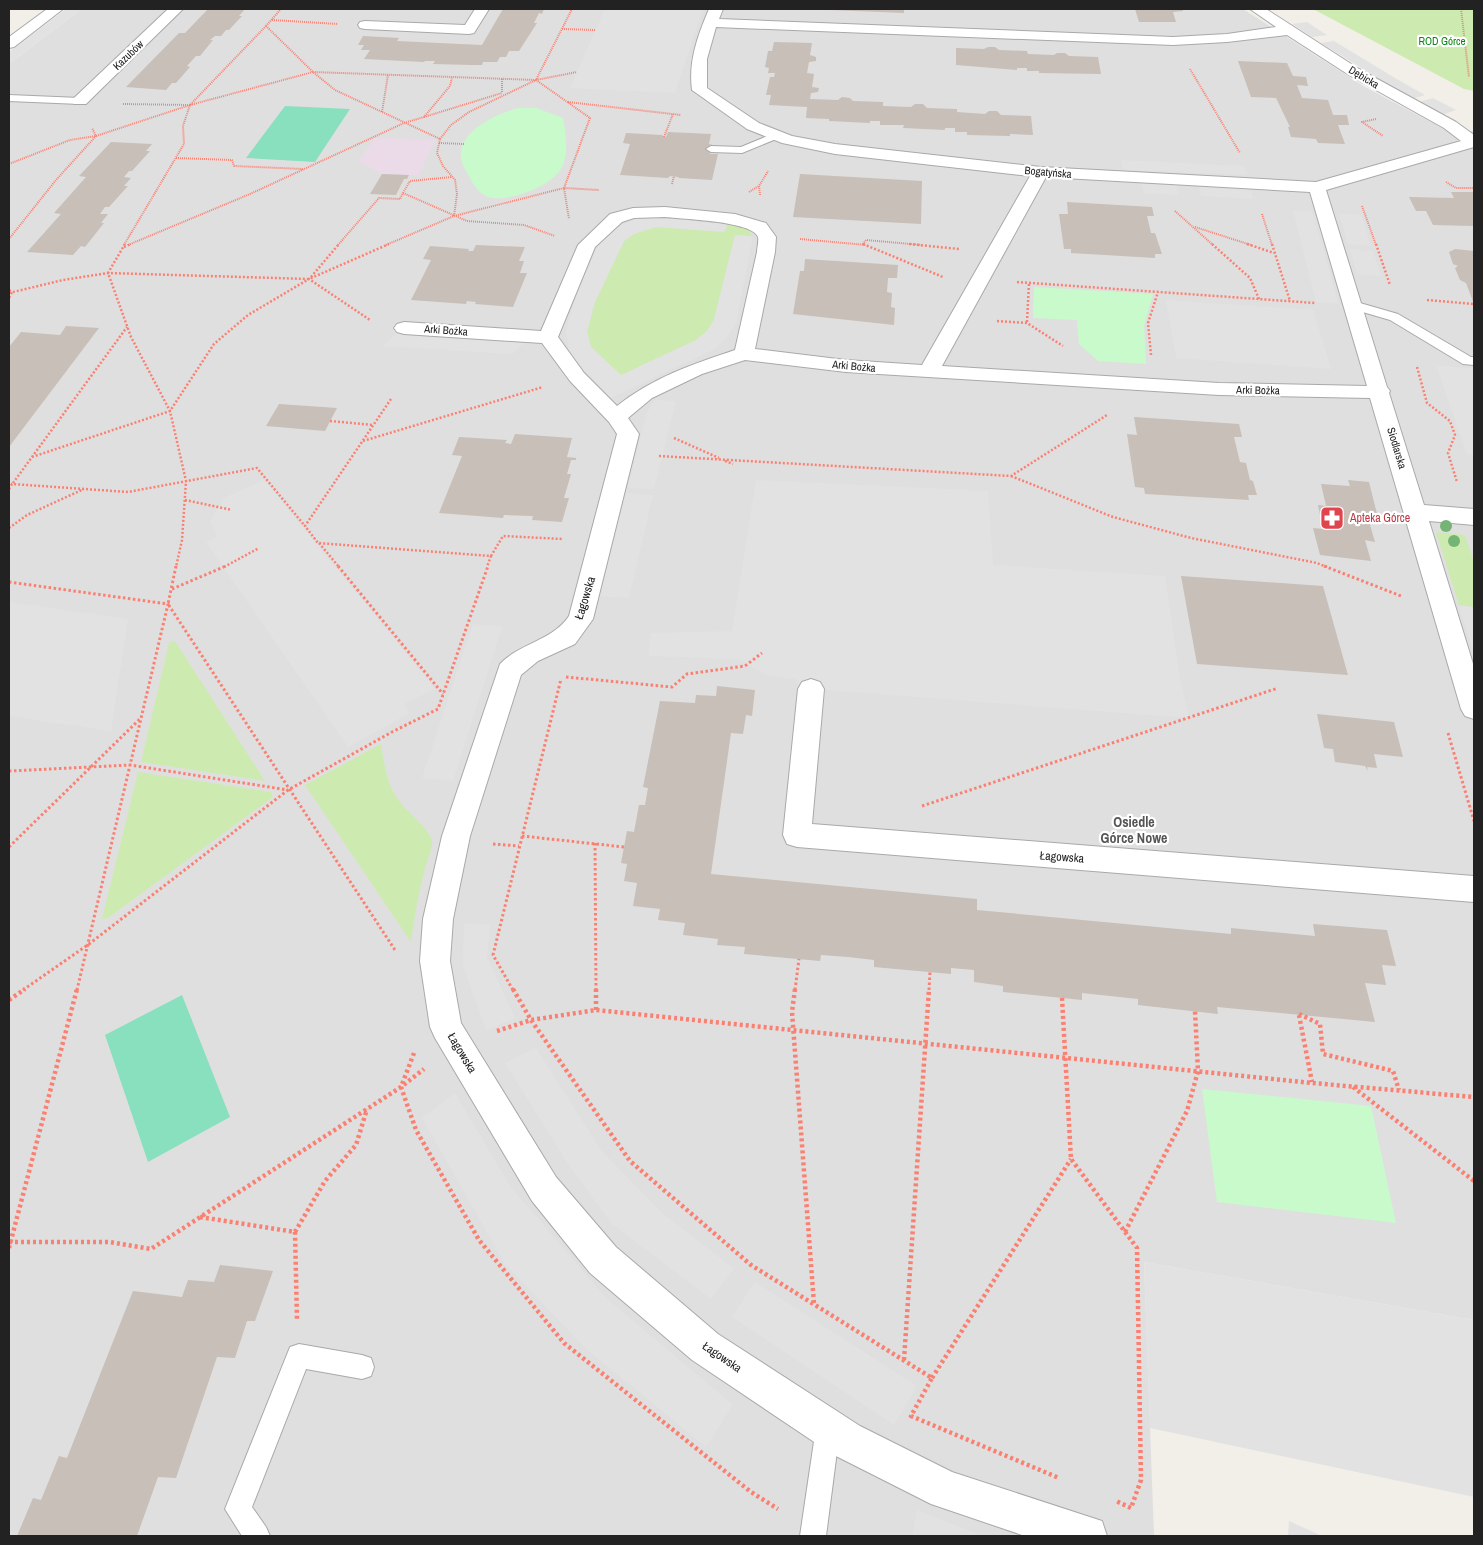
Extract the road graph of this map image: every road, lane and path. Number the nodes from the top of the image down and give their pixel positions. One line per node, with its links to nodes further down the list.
1 (56, 9): 15 (street)
2 (176, 9): 26 (street, Kazubów)
3 (281, 9): 9 (path)
4 (482, 9): 10 (street)
5 (572, 9): 12 (path)
6 (1257, 9): 14 (street, Dębicka)
7 (1461, 9): 19 (path)
8 (713, 16): 14 (street, Bogatyńska); 34 (street, Bogatyńska)
9 (272, 20): 10 (path); 11 (path)
10 (365, 25)
11 (266, 26): 16 (path); 28 (path)
12 (562, 29): 13 (path); 22 (path)
13 (595, 30)
14 (1289, 30): 38 (street, Dębicka)
15 (9, 44)
16 (313, 72): 18 (path); 28 (path); 29 (path)
17 (577, 72): 22 (path)
18 (388, 75): 20 (path); 29 (path)
19 (1469, 77)
20 (452, 78): 21 (path); 32 (path)
21 (502, 79): 22 (path); 23 (path)
22 (536, 80): 24 (path); 27 (path)
23 (502, 93): 24 (path); 32 (path)
24 (502, 96): 37 (path)
25 (9, 98): 26 (lane)
26 (80, 101): 28 (path); 35 (path)
27 (567, 102): 30 (path); 49 (path)
28 (190, 106): 35 (path); 42 (path)
29 (382, 112): 33 (path)
30 (673, 114): 31 (path); 36 (path)
31 (682, 116)
32 (424, 117): 33 (path)
33 (404, 123): 37 (path); 45 (path)
34 (777, 135): 41 (lane); 46 (street, Bogatyńska)
35 (96, 136): 43 (path); 60 (path)
36 (664, 137)
37 (440, 139): 39 (path)
38 (1474, 142): 48 (street, Bogatyńska)
39 (440, 143): 40 (path); 47 (path)
40 (464, 144)
41 (711, 149)
42 (176, 158): 45 (path); 62 (path)
43 (9, 164)
44 (772, 164): 58 (path)
45 (304, 169): 62 (path)
46 (1042, 172): 48 (street, Bogatyńska); 63 (street)
47 (452, 176): 51 (path); 55 (path)
48 (1317, 187): 74 (street, Siodlarska)
49 (564, 188): 50 (path); 53 (path); 56 (path)
50 (603, 190)
51 (403, 193): 55 (path); 66 (path)
52 (513, 196): 53 (path)
53 (517, 200): 55 (path)
54 (1171, 208): 57 (path)
55 (454, 216): 59 (path); 66 (path)
56 (569, 224)
57 (1192, 226): 64 (path); 71 (path)
58 (763, 232): 61 (path); 80 (street); 82 (street)
59 (556, 237)
60 (9, 239)
61 (863, 244): 63 (path); 68 (path)
62 (124, 247): 65 (path)
63 (997, 252): 68 (street)
64 (1275, 254)
65 (108, 273): 66 (path); 70 (path); 78 (path)
66 (309, 279): 76 (path); 90 (path)
67 (1029, 283): 68 (path); 69 (path); 77 (path)
68 (978, 285): 75 (street)
69 (1158, 292): 71 (path); 83 (path)
70 (9, 293)
71 (1260, 299): 74 (path)
72 (1426, 300): 73 (path)
73 (1474, 304)
74 (1353, 305): 84 (lane); 88 (street, Siodlarska)
75 (960, 319): 77 (path); 85 (street)
76 (370, 320)
77 (1027, 323): 81 (path)
78 (127, 327): 90 (path); 97 (path)
79 (404, 328): 80 (street, Arki Bożka)
80 (548, 337): 86 (street)
81 (1067, 349)
82 (744, 354): 85 (street, Arki Bożka); 91 (street)
83 (1151, 358)
84 (1474, 361)
85 (929, 371): 87 (street, Arki Bożka)
86 (577, 377): 91 (street); 95 (path)
87 (1120, 383): 88 (street, Arki Bożka); 100 (path)
88 (1380, 391): 107 (street, Siodlarska)
89 (391, 399): 93 (path)
90 (170, 411): 97 (path); 101 (path)
91 (616, 417): 96 (street, Łagowska)
92 (330, 421): 93 (path)
93 (373, 425): 95 (path)
94 (674, 438): 98 (path)
95 (362, 442): 109 (path)
96 (624, 454): 98 (path); 146 (street, Łagowska)
97 (32, 457): 102 (path)
98 (721, 459): 99 (path); 100 (path)
99 (733, 464)
100 (1011, 476): 117 (path)
101 (186, 481): 104 (path); 105 (path); 109 (path)
102 (12, 484): 103 (path); 104 (path)
103 (9, 488)
104 (85, 489): 110 (path)
105 (185, 500): 106 (path); 116 (path)
106 (232, 510)
107 (1416, 512): 108 (street); 123 (street, Siodlarska)
108 (1474, 518)
109 (305, 526): 112 (path)
110 (9, 528)
111 (568, 536): 114 (path)
112 (318, 542): 114 (path); 122 (path)
113 (259, 548): 116 (path)
114 (490, 556): 122 (path)
115 (9, 582): 118 (path)
116 (171, 590): 118 (path)
117 (1404, 597)
118 (168, 604): 124 (path); 128 (path)
119 (762, 653): 130 (path)
120 (1278, 688): 129 (path)
121 (811, 689): 134 (street, Łagowska)
122 (443, 694): 128 (path)
123 (1474, 709)
124 (141, 718): 125 (path); 126 (path)
125 (130, 765): 126 (path); 128 (path); 135 (path)
126 (90, 767): 127 (path); 132 (path)
127 (9, 771)
128 (288, 790): 135 (path); 136 (path)
129 (919, 807)
130 (522, 836): 131 (path); 143 (path)
131 (595, 843): 133 (path); 141 (path)
132 (9, 847)
133 (624, 847)
134 (1474, 889)
135 (89, 944): 140 (path); 161 (path)
136 (397, 952)
137 (798, 959): 144 (path)
138 (930, 972): 147 (path)
139 (1062, 998): 148 (path)
140 (9, 1000)
141 (596, 1010): 143 (path); 144 (path)
142 (1196, 1011): 149 (path)
143 (532, 1020): 146 (path); 163 (path)
144 (793, 1029): 147 (path); 163 (path)
145 (418, 1043): 151 (path)
146 (456, 1044): 151 (path); 168 (street, Łagowska)
147 (925, 1044): 148 (path); 165 (path)
148 (1066, 1058): 149 (path); 156 (path)
149 (1198, 1071): 150 (path); 160 (path)
150 (1312, 1083): 152 (path); 153 (path)
151 (401, 1087): 155 (path); 171 (path)
152 (1353, 1087): 153 (path); 157 (path)
153 (1399, 1090): 154 (path)
154 (1474, 1097)
155 (367, 1109): 158 (path); 159 (path)
156 (1071, 1159): 160 (path); 167 (path)
157 (1474, 1181)
158 (200, 1217): 159 (path); 161 (path)
159 (295, 1232): 164 (path)
160 (1125, 1232): 170 (path)
161 (10, 1241): 162 (path)
162 (9, 1248)
163 (814, 1305): 165 (path)
164 (299, 1356): 166 (lane); 172 (lane)
165 (904, 1360): 167 (path)
166 (362, 1367)
167 (932, 1378): 169 (path)
168 (828, 1428): 171 (lane); 173 (street, Łagowska)
169 (1067, 1481)
170 (1112, 1500)
171 (813, 1534)
172 (258, 1536)
173 (1087, 1536)

